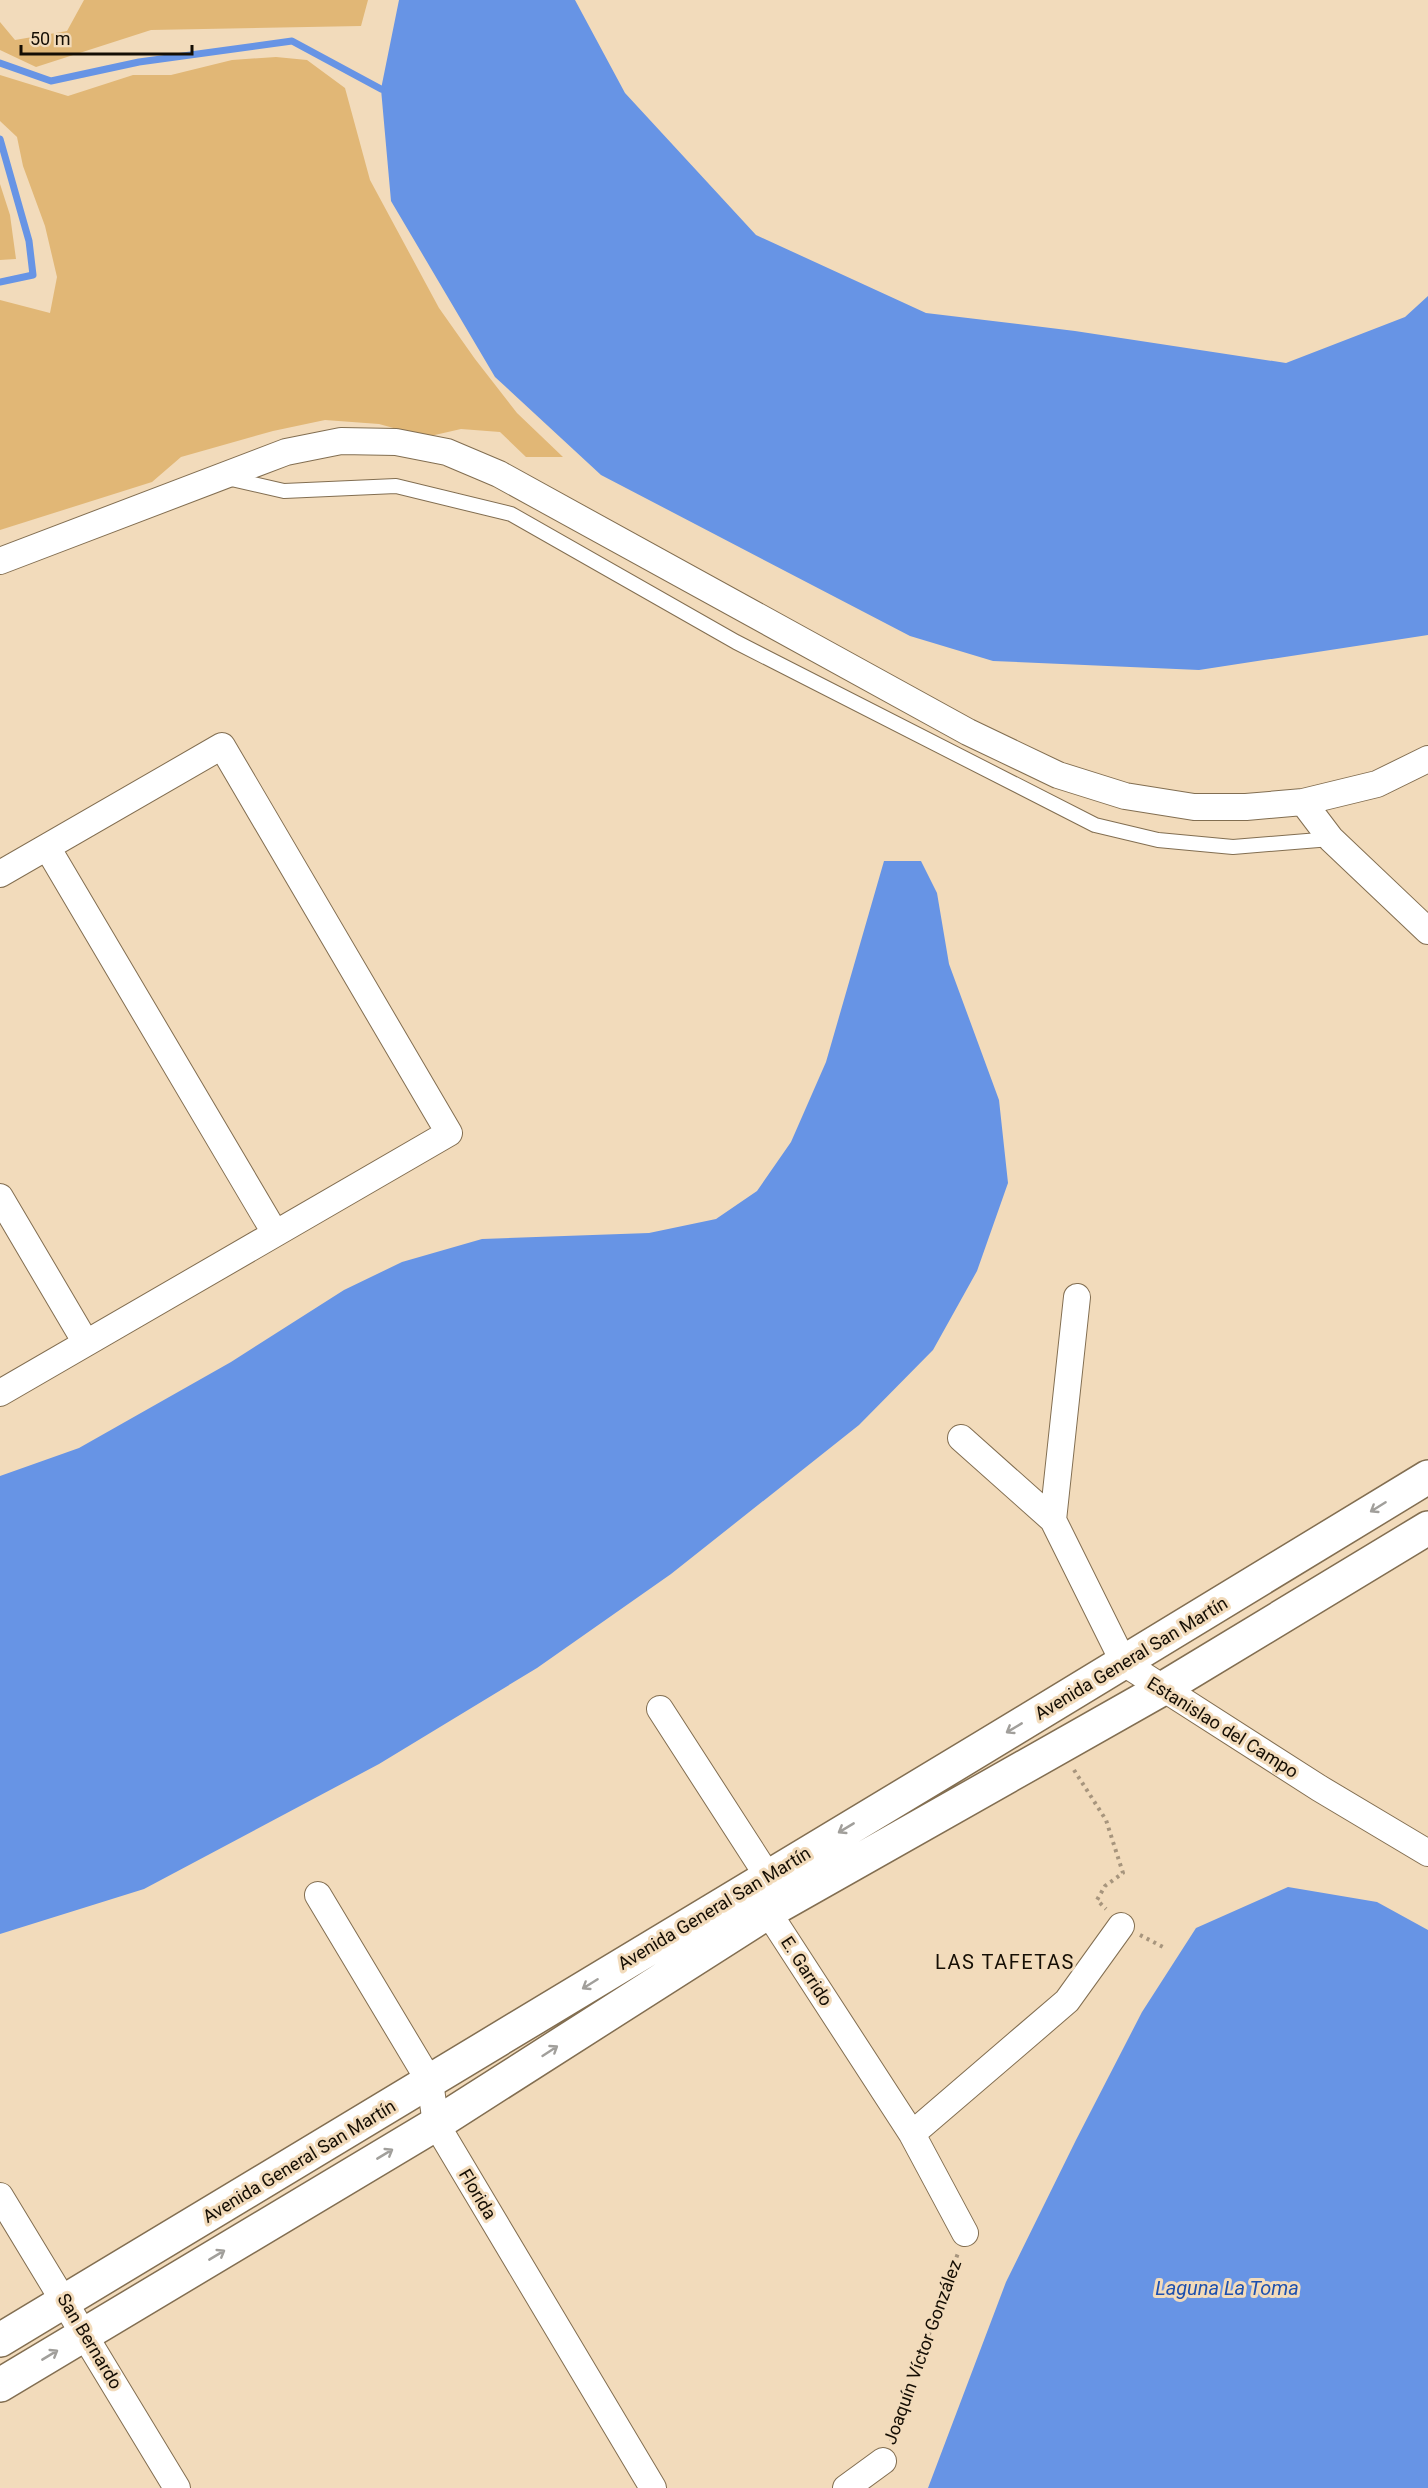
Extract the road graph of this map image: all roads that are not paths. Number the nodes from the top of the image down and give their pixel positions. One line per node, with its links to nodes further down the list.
1 (222, 477): 2 (street); 4 (street); 5 (lane)
2 (0, 561)
3 (1428, 759): 4 (street)
4 (1303, 802): 5 (street)
5 (1331, 838): 8 (street)
6 (48, 847): 7 (street); 10 (street); 10 (street)
7 (0, 874)
8 (1428, 930)
9 (0, 1197): 12 (street)
10 (275, 1233): 12 (street)
11 (1077, 1297): 16 (street)
12 (86, 1343): 13 (street)
13 (0, 1393)
14 (961, 1438): 16 (street)
15 (1428, 1477): 18 (main road, Avenida General San Martín, one-way to 18)
16 (1053, 1520): 18 (street)
17 (1428, 1528): 19 (main road, Avenida General San Martín)
18 (1124, 1664): 19 (street, Estanislao del Campo); 22 (main road, Avenida General San Martín, one-way to 22)
19 (1162, 1689): 21 (street, Estanislao del Campo); 24 (main road, Avenida General San Martín)
20 (660, 1709): 22 (street)
21 (1428, 1853)
22 (767, 1875): 24 (street); 26 (main road, Avenida General San Martín, one-way to 26)
23 (318, 1895): 26 (street, Florida)
24 (768, 1912): 27 (main road, Avenida General San Martín, one-way to 24); 28 (street, E. Garrido)
25 (1121, 1926): 28 (street)
26 (430, 2082): 27 (street, Florida); 31 (main road, Avenida General San Martín)
27 (435, 2124): 32 (main road, Avenida General San Martín, one-way to 27); 37 (street, Florida)
28 (912, 2134): 30 (street, E. Garrido)
29 (0, 2196): 31 (street, San Bernardo)
30 (965, 2233)
31 (66, 2300): 32 (street, San Bernardo); 33 (main road, Avenida General San Martín)
32 (86, 2334): 34 (main road, Avenida General San Martín, one-way to 32); 36 (street, San Bernardo)
33 (0, 2340)
34 (0, 2385)
35 (883, 2461): 38 (street, Joaquín Víctor González)
36 (177, 2488)
37 (653, 2488)
38 (846, 2488)

